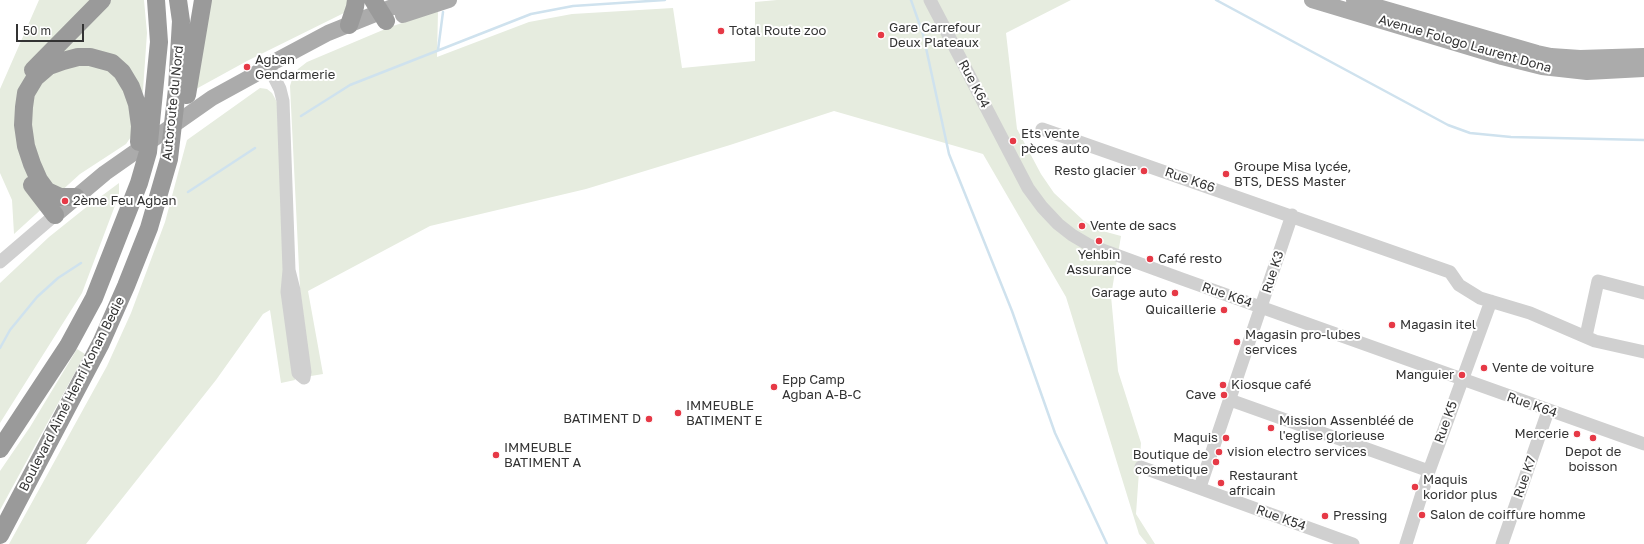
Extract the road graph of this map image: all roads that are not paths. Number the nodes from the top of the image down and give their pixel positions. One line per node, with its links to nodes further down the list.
1 (102, 0): 19 (highway)
2 (156, 0): 18 (highway, Autoroute du Nord)
3 (178, 0): 17 (highway, Autoroute du Nord)
4 (203, 0): 17 (highway)
5 (356, 0): 12 (highway)
6 (416, 0): 11 (main road)
7 (449, 0): 11 (main road)
8 (930, 0): 27 (street, Rue K64)
9 (1312, 0): 15 (main road, Avenue Fologo Laurent Dona)
10 (1354, 0): 13 (main road, Avenue Fologo Laurent Dona)
11 (384, 8): 12 (main road); 14 (main road)
12 (349, 25): 14 (main road)
13 (1644, 56)
14 (269, 68): 20 (main road); 24 (street)
15 (1644, 69)
16 (1042, 129): 21 (street, Rue K66)
17 (170, 159): 22 (highway, Autoroute du Nord)
18 (139, 183): 19 (highway); 34 (highway, Boulevard Aimé Henri Konan Bedie)
19 (43, 193): 20 (highway); 20 (highway)
20 (59, 211): 23 (street)
21 (1292, 215): 26 (street, Rue K66); 27 (street, Rue K3)
22 (149, 228): 38 (highway, Boulevard Aimé Henri Konan Bedie)
23 (0, 262)
24 (289, 270): 24 (street)
25 (1644, 293): 28 (street)
26 (1491, 301): 28 (street, Rue K66); 30 (street, Rue K5)
27 (1261, 307): 30 (street, Rue K64); 31 (street, Rue K3)
28 (1586, 336): 29 (street, Rue K66)
29 (1644, 352)
30 (1461, 380): 32 (street, Rue K64); 36 (street, Rue K5)
31 (1230, 400): 36 (street); 37 (street, Rue K3)
32 (1548, 411): 33 (street, Rue K64); 41 (street, Rue K7)
33 (1644, 444)
34 (0, 450)
35 (1141, 467): 37 (street, Rue K54)
36 (1429, 472): 40 (street, Rue K5)
37 (1200, 487): 39 (street, Rue K54)
38 (0, 535)
39 (1353, 544)
40 (1406, 544)
41 (1502, 544)

